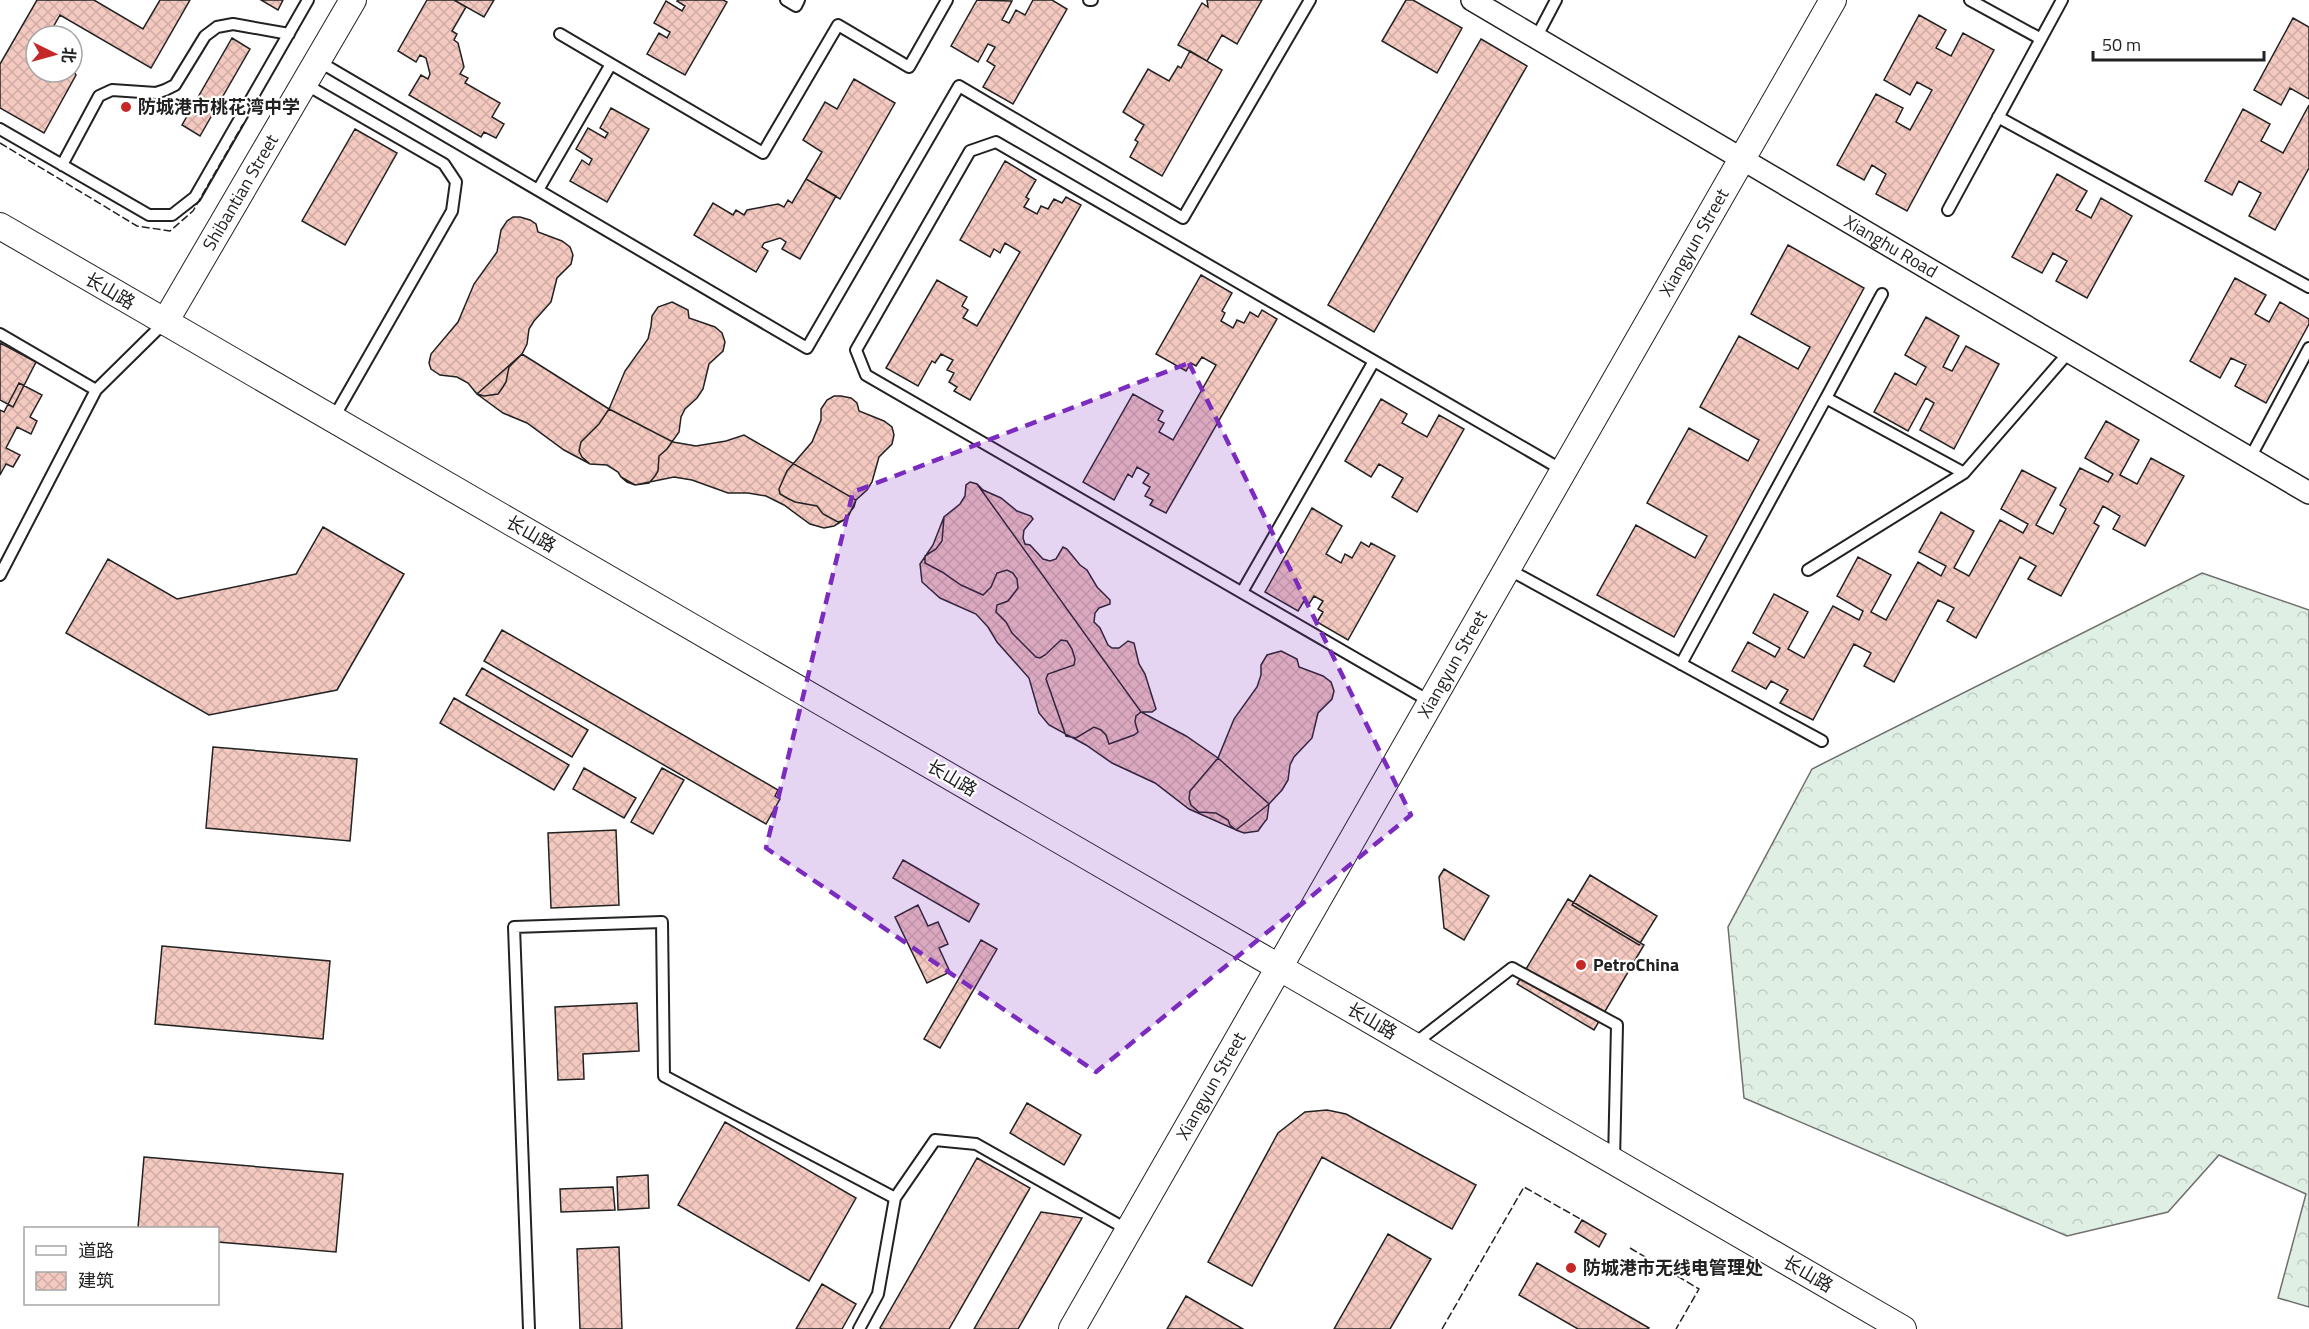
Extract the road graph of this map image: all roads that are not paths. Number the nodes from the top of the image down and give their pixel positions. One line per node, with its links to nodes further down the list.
1 (308, 0): 12 (lane)
2 (353, 0): 16 (street, Shibantian Street)
3 (786, 0): 4 (lane)
4 (799, 0)
5 (947, 0): 17 (lane)
6 (1310, 0): 23 (lane)
7 (1472, 0): 14 (street, Xianghu Road)
8 (1556, 0): 14 (lane)
9 (1833, 0): 21 (street, Xiangyun Street)
10 (1970, 0): 15 (lane)
11 (2062, 0): 15 (lane)
12 (289, 34): 22 (lane); 22 (lane)
13 (560, 34): 17 (lane)
14 (1536, 38): 21 (street, Xianghu Road)
15 (2041, 39): 19 (lane)
16 (318, 61): 18 (street, Shibantian Street); 23 (lane)
17 (611, 64): 23 (lane)
18 (304, 84): 28 (street, Shibantian Street); 35 (lane)
19 (1998, 117): 24 (lane); 26 (lane)
20 (0, 129): 22 (lane)
21 (1742, 160): 31 (street, Xianghu Road); 37 (street, Xiangyun Street)
22 (62, 165)
23 (538, 190)
24 (1948, 210)
25 (1, 230): 28 (street, 长山路)
26 (2309, 287)
27 (1882, 294): 34 (lane)
28 (165, 322): 33 (lane); 35 (street, 长山路)
29 (0, 334): 33 (lane)
30 (2309, 348): 36 (lane)
31 (2069, 352): 36 (street, Xianghu Road); 38 (lane)
32 (1374, 361): 37 (lane); 43 (lane); 43 (lane)
33 (96, 390): 42 (lane)
34 (1826, 398): 38 (lane); 44 (lane)
35 (332, 419): 47 (street, 长山路)
36 (2250, 458): 39 (street, Xianghu Road)
37 (1564, 471): 40 (street, Xiangyun Street)
38 (1964, 473): 41 (lane)
39 (2309, 493)
40 (1508, 569): 44 (lane); 45 (street, Xiangyun Street)
41 (1808, 570)
42 (0, 575)
43 (1242, 592): 45 (lane)
44 (1682, 664): 46 (lane)
45 (1431, 702): 47 (street, Xiangyun Street)
46 (1822, 741)
47 (1279, 968): 48 (street, 长山路); 51 (street, Xiangyun Street)
48 (1413, 1045): 49 (street, 长山路); 49 (lane)
49 (1614, 1162): 55 (street, 长山路)
50 (895, 1198): 51 (lane); 52 (lane); 53 (lane)
51 (1128, 1230): 54 (street, Xiangyun Street)
52 (529, 1329)
53 (859, 1329)
54 (1072, 1329)
55 (1903, 1329)

